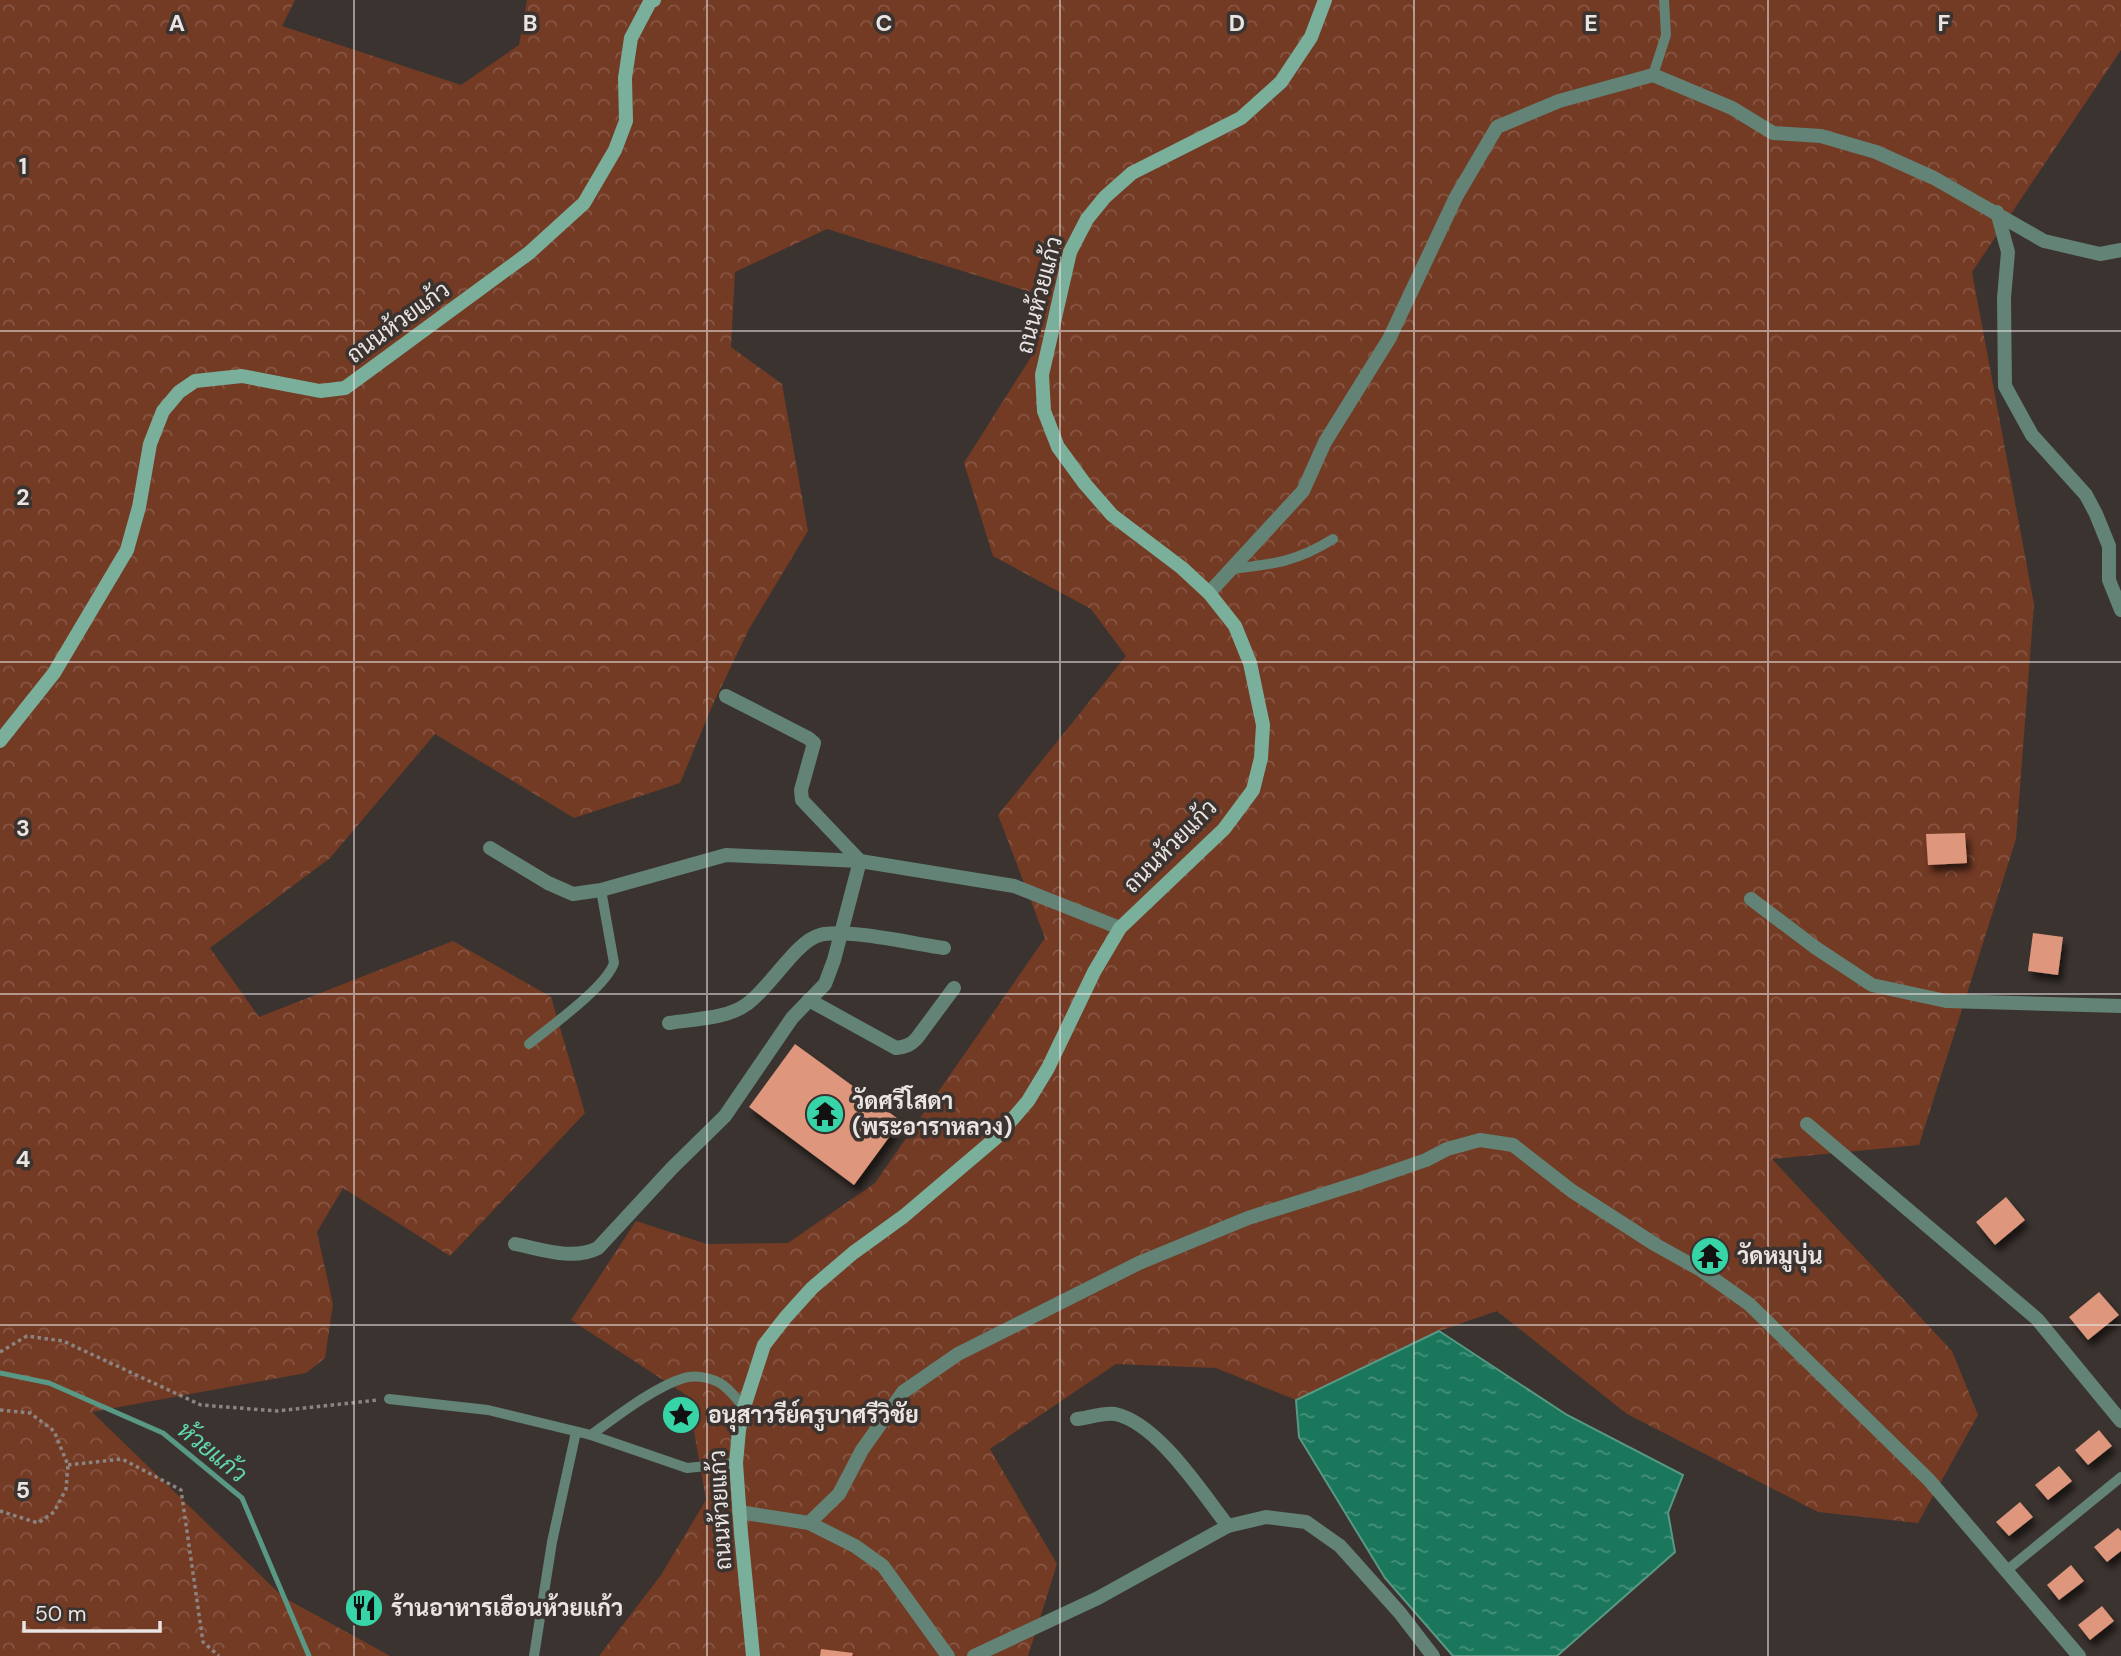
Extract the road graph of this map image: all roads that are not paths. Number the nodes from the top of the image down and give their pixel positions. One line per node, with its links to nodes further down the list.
1 (654, 0): 12 (main road, ถนนห้วยแก้ว)
2 (1325, 0): 9 (main road, ถนนห้วยแก้ว)
3 (1664, 0): 4 (lane)
4 (1653, 75): 5 (street); 8 (street)
5 (1997, 212): 6 (street); 10 (street)
6 (2121, 250)
7 (1333, 539): 8 (lane)
8 (1232, 569): 9 (street)
9 (1209, 593): 17 (main road, ถนนห้วยแก้ว)
10 (2121, 610)
11 (726, 696): 14 (street)
12 (0, 741)
13 (490, 848): 15 (street)
14 (860, 861): 15 (street); 17 (street); 18 (street)
15 (601, 890): 24 (lane)
16 (1751, 899): 22 (street)
17 (1120, 928): 28 (main road, ถนนห้วยแก้ว)
18 (840, 933): 19 (street); 21 (street); 23 (street)
19 (944, 948)
20 (954, 988): 21 (street)
21 (808, 1000): 26 (street)
22 (2121, 1006)
23 (669, 1023)
24 (530, 1044)
25 (1807, 1124): 30 (street)
26 (515, 1244)
27 (389, 1399): 31 (lane)
28 (744, 1407): 32 (lane); 33 (main road, ถนนห้วยแก้ว)
29 (1077, 1419): 37 (street)
30 (2121, 1421)
31 (576, 1432): 32 (lane); 39 (lane)
32 (591, 1435): 33 (lane)
33 (736, 1463): 35 (main road, ถนนห้วยแก้ว)
34 (2121, 1477): 38 (lane)
35 (739, 1512): 36 (street); 40 (main road, ถนนห้วยแก้ว)
36 (809, 1523): 38 (street); 41 (street)
37 (1228, 1526): 42 (street); 43 (street)
38 (2007, 1571): 44 (street)
39 (534, 1656)
40 (753, 1656)
41 (948, 1656)
42 (974, 1656)
43 (1433, 1656)
44 (2078, 1656)

